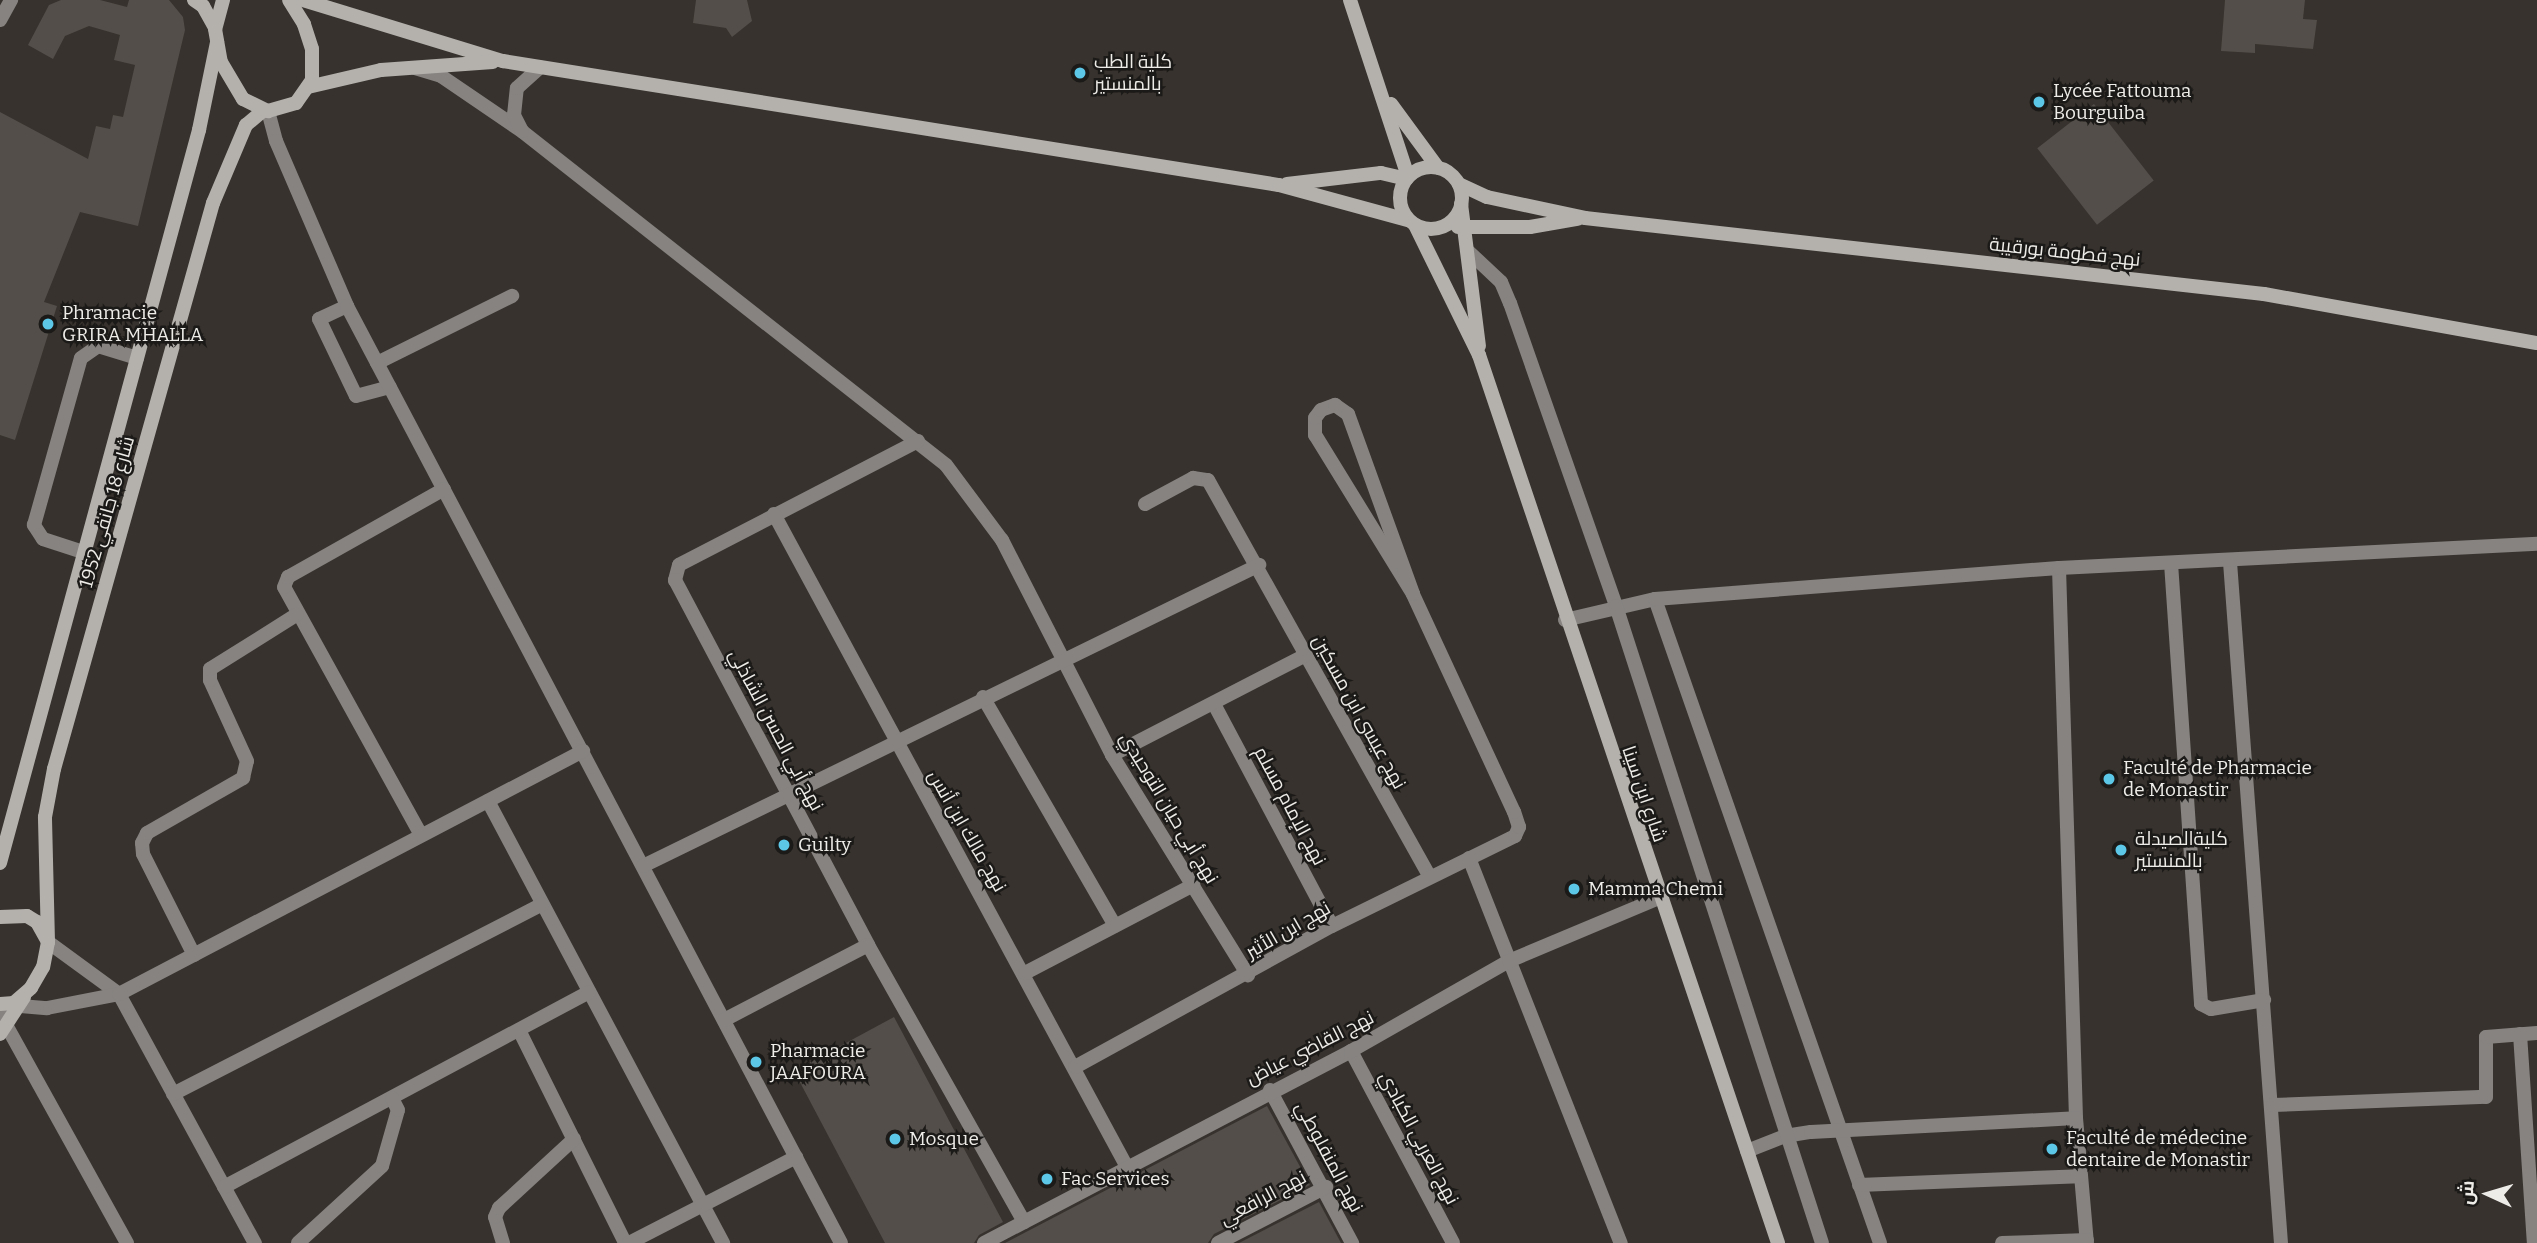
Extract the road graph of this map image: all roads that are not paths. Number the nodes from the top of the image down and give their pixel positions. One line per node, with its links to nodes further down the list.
1 (11, 0): 7 (street)
2 (194, 0): 8 (main road)
3 (222, 0): 8 (main road, شارع 18 جانفي 1952)
4 (289, 0): 12 (main road)
5 (303, 0): 9 (main road)
6 (1350, 0): 13 (main road)
7 (0, 20)
8 (216, 35): 14 (main road); 30 (main road, شارع 18 جانفي 1952)
9 (503, 61): 10 (main road); 11 (main road)
10 (540, 66): 15 (street); 19 (main road)
11 (413, 68): 12 (main road); 15 (street, نهج أبي حيان التوحيدي)
12 (308, 88): 14 (main road)
13 (1381, 88): 16 (main road); 17 (main road)
14 (266, 110): 27 (street); 70 (main road, شارع 18 جانفي 1952)
15 (523, 132): 33 (street, نهج أبي حيان التوحيدي)
16 (1438, 168): 17 (main road); 18 (main road)
17 (1407, 178): 19 (main road); 22 (main road)
18 (1459, 184): 20 (main road); 21 (main road, نهج فطومة بورقيبة)
19 (1279, 185): 22 (main road)
20 (1461, 204): 23 (main road); 24 (main road)
21 (1586, 218): 24 (main road, نهج فطومة بورقيبة); 28 (main road, نهج فطومة بورقيبة)
22 (1412, 223): 23 (main road); 29 (main road)
23 (1444, 227): 24 (main road, نهج فطومة بورقيبة)
24 (1465, 227): 25 (main road)
25 (1469, 252): 29 (main road); 45 (street)
26 (512, 296): 31 (street)
27 (348, 306): 31 (street); 32 (street)
28 (2537, 343)
29 (1479, 355): 47 (main road, شارع ابن سينا)
30 (137, 358): 38 (main road, شارع 18 جانفي 1952); 38 (street)
31 (377, 363): 32 (street)
32 (390, 387): 34 (street)
33 (918, 441): 36 (street, نهج أبي الحسن الشاذلي); 49 (street, نهج أبي حيان التوحيدي)
34 (444, 489): 46 (street); 53 (street)
35 (1145, 504): 41 (street, نهج عيسى ابن مسكين)
36 (774, 514): 52 (street, نهج مالك ابن أنس); 55 (street, نهج أبي الحسن الشاذلي)
37 (2537, 544): 39 (street)
38 (83, 552): 59 (main road, شارع 18 جانفي 1952)
39 (2230, 562): 40 (street); 78 (street)
40 (2171, 563): 42 (street); 78 (street)
41 (1259, 565): 48 (street, نهج عيسى ابن مسكين); 49 (street)
42 (2059, 568): 44 (street); 91 (street)
43 (1413, 594): 43 (street); 58 (street, نهج ابن الأثير)
44 (1655, 599): 45 (street); 92 (street)
45 (1616, 606): 47 (street); 93 (street)
46 (296, 615): 57 (street); 72 (street)
47 (1565, 620): 63 (main road, شارع ابن سينا)
48 (1304, 656): 51 (street); 61 (street, نهج عيسى ابن مسكين)
49 (1061, 659): 50 (street); 54 (street, نهج أبي حيان التوحيدي)
50 (983, 696): 52 (street); 68 (street)
51 (1214, 704): 54 (street); 69 (street, نهج الإمام مسلم)
52 (894, 741): 55 (street); 74 (street, نهج مالك ابن أنس)
53 (583, 751): 56 (street); 60 (street)
54 (1112, 755): 62 (street, نهج أبي حيان التوحيدي)
55 (788, 793): 60 (street); 71 (street, نهج أبي الحسن الشاذلي)
56 (488, 801): 57 (street); 64 (street)
57 (421, 835): 72 (street)
58 (1469, 858): 61 (street, نهج ابن الأثير); 73 (street)
59 (0, 863)
60 (643, 866): 81 (street)
61 (1429, 876): 69 (street, نهج ابن الأثير)
62 (1193, 885): 68 (street); 75 (street, نهج أبي حيان التوحيدي)
63 (1659, 898): 73 (street, نهج القاضي عياض); 95 (main road, شارع ابن سينا)
64 (542, 904): 76 (street); 88 (street)
65 (0, 911): 66 (street)
66 (17, 913): 67 (main road); 70 (main road)
67 (0, 917)
68 (1115, 926): 74 (street)
69 (1332, 926): 75 (street, نهج ابن الأثير)
70 (48, 942): 77 (street); 79 (main road, شارع 18 جانفي 1952)
71 (868, 945): 81 (street); 103 (street, نهج أبي الحسن الشاذلي)
72 (194, 954): 77 (street)
73 (1509, 961): 85 (street, نهج القاضي عياض); 116 (street)
74 (1025, 973): 86 (street, نهج مالك ابن أنس)
75 (1248, 975): 86 (street, نهج ابن الأثير)
76 (589, 992): 82 (street); 102 (street)
77 (119, 994): 79 (street); 88 (street)
78 (2264, 1000): 90 (street)
79 (21, 1002): 80 (main road); 80 (main road)
80 (2, 1016): 105 (street)
81 (724, 1020): 96 (street)
82 (519, 1030): 89 (street); 94 (street)
83 (2537, 1032): 84 (street)
84 (2520, 1034): 90 (street); 122 (street)
85 (1351, 1051): 87 (street, نهج القاضي عياض); 115 (street, نهج العربي الكبادي)
86 (1074, 1067): 97 (street, نهج مالك ابن أنس)
87 (1270, 1090): 97 (street, نهج القاضي عياض); 100 (street, نهج المنفلوطي)
88 (173, 1094): 101 (street)
89 (392, 1098): 101 (street); 107 (street)
90 (2273, 1105): 121 (street)
91 (2076, 1118): 92 (street); 98 (street)
92 (1842, 1130): 93 (street); 99 (street)
93 (1785, 1136): 95 (street); 118 (street)
94 (574, 1139): 108 (street); 109 (street)
95 (1747, 1151): 117 (main road, شارع ابن سينا)
96 (796, 1157): 102 (street); 111 (street)
97 (1127, 1167): 103 (street, نهج القاضي عياض)
98 (2080, 1176): 99 (street); 104 (street)
99 (1859, 1185): 119 (street)
100 (1326, 1186): 113 (street, نهج الرافعي); 114 (street, نهج المنفلوطي)
101 (224, 1187): 106 (street)
102 (702, 1205): 109 (street); 110 (street)
103 (1024, 1222): 112 (street, نهج القاضي عياض)
104 (2087, 1241): 120 (street)
105 (127, 1243)
106 (255, 1243)
107 (298, 1243)
108 (503, 1243)
109 (627, 1243)
110 (723, 1243)
111 (841, 1243)
112 (984, 1243)
113 (1217, 1243)
114 (1352, 1243)
115 (1453, 1243)
116 (1621, 1243)
117 (1778, 1243)
118 (1822, 1243)
119 (1880, 1243)
120 (2002, 1243)
121 (2281, 1243)
122 (2534, 1243)

